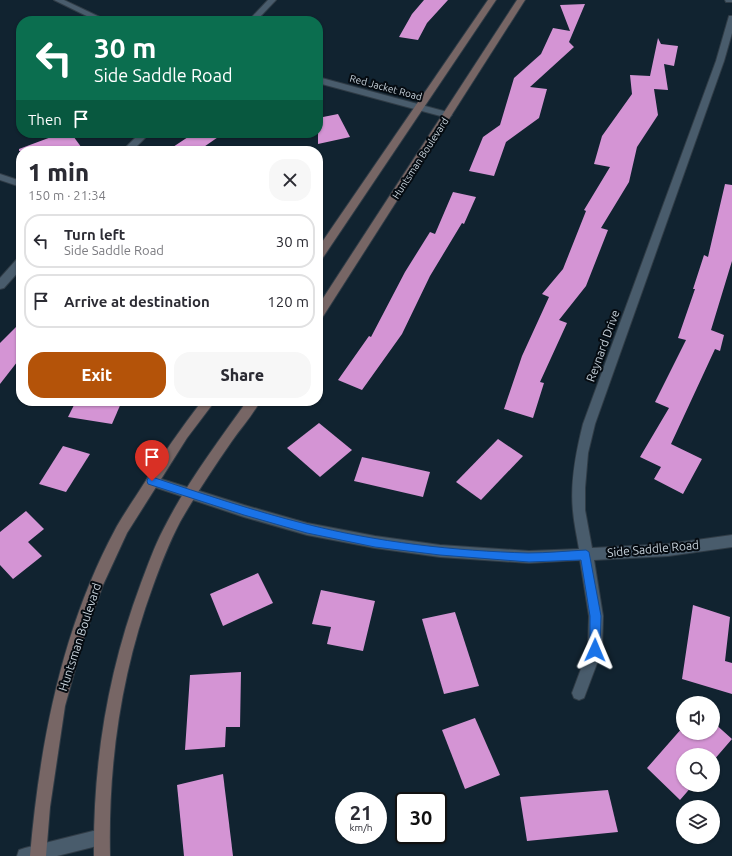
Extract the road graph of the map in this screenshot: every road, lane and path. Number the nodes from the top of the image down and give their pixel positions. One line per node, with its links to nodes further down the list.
1 (58, 0): 5 (street)
2 (272, 0): 6 (street)
3 (492, 0): 9 (street)
4 (521, 0): 10 (street, Huntsman Boulevard)
5 (93, 16)
6 (257, 16)
7 (732, 18): 24 (street, Reynard Drive)
8 (323, 81): 9 (street, Red Jacket Road)
9 (419, 107): 10 (street, Red Jacket Road); 15 (street)
10 (448, 115): 18 (street, Huntsman Boulevard)
11 (139, 138): 12 (street)
12 (132, 146)
13 (0, 177): 14 (street)
14 (16, 182)
15 (323, 249)
16 (16, 267): 17 (street)
17 (0, 285)
18 (323, 308)
19 (205, 406): 21 (street, Huntsman Boulevard)
20 (250, 406): 22 (street)
21 (152, 481): 22 (street, Side Saddle Road); 27 (street, Huntsman Boulevard)
22 (191, 494): 24 (street, Side Saddle Road); 26 (street)
23 (732, 541): 24 (street, Side Saddle Road)
24 (586, 555): 25 (street, Reynard Drive)
25 (579, 693)
26 (101, 837): 27 (street); 28 (street)
27 (34, 855)
28 (102, 856)

